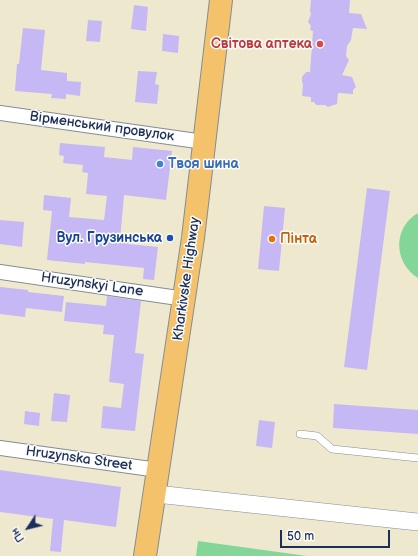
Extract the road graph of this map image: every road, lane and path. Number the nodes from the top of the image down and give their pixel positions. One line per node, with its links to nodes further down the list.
1 (221, 0): 3 (main road, Kharkivske Highway)
2 (0, 113): 3 (street, Вірменський провулок)
3 (204, 142): 5 (main road, Kharkivske Highway)
4 (0, 272): 5 (street, Hruzynskyi Lane)
5 (185, 300): 9 (main road, Kharkivske Highway)
6 (300, 434): 8 (lane)
7 (0, 448): 9 (street, Hruzynska Street)
8 (418, 458)
9 (158, 470): 10 (main road, Kharkivske Highway)
10 (156, 494): 11 (street); 12 (main road, Kharkivske Highway)
11 (418, 522)
12 (145, 556)

